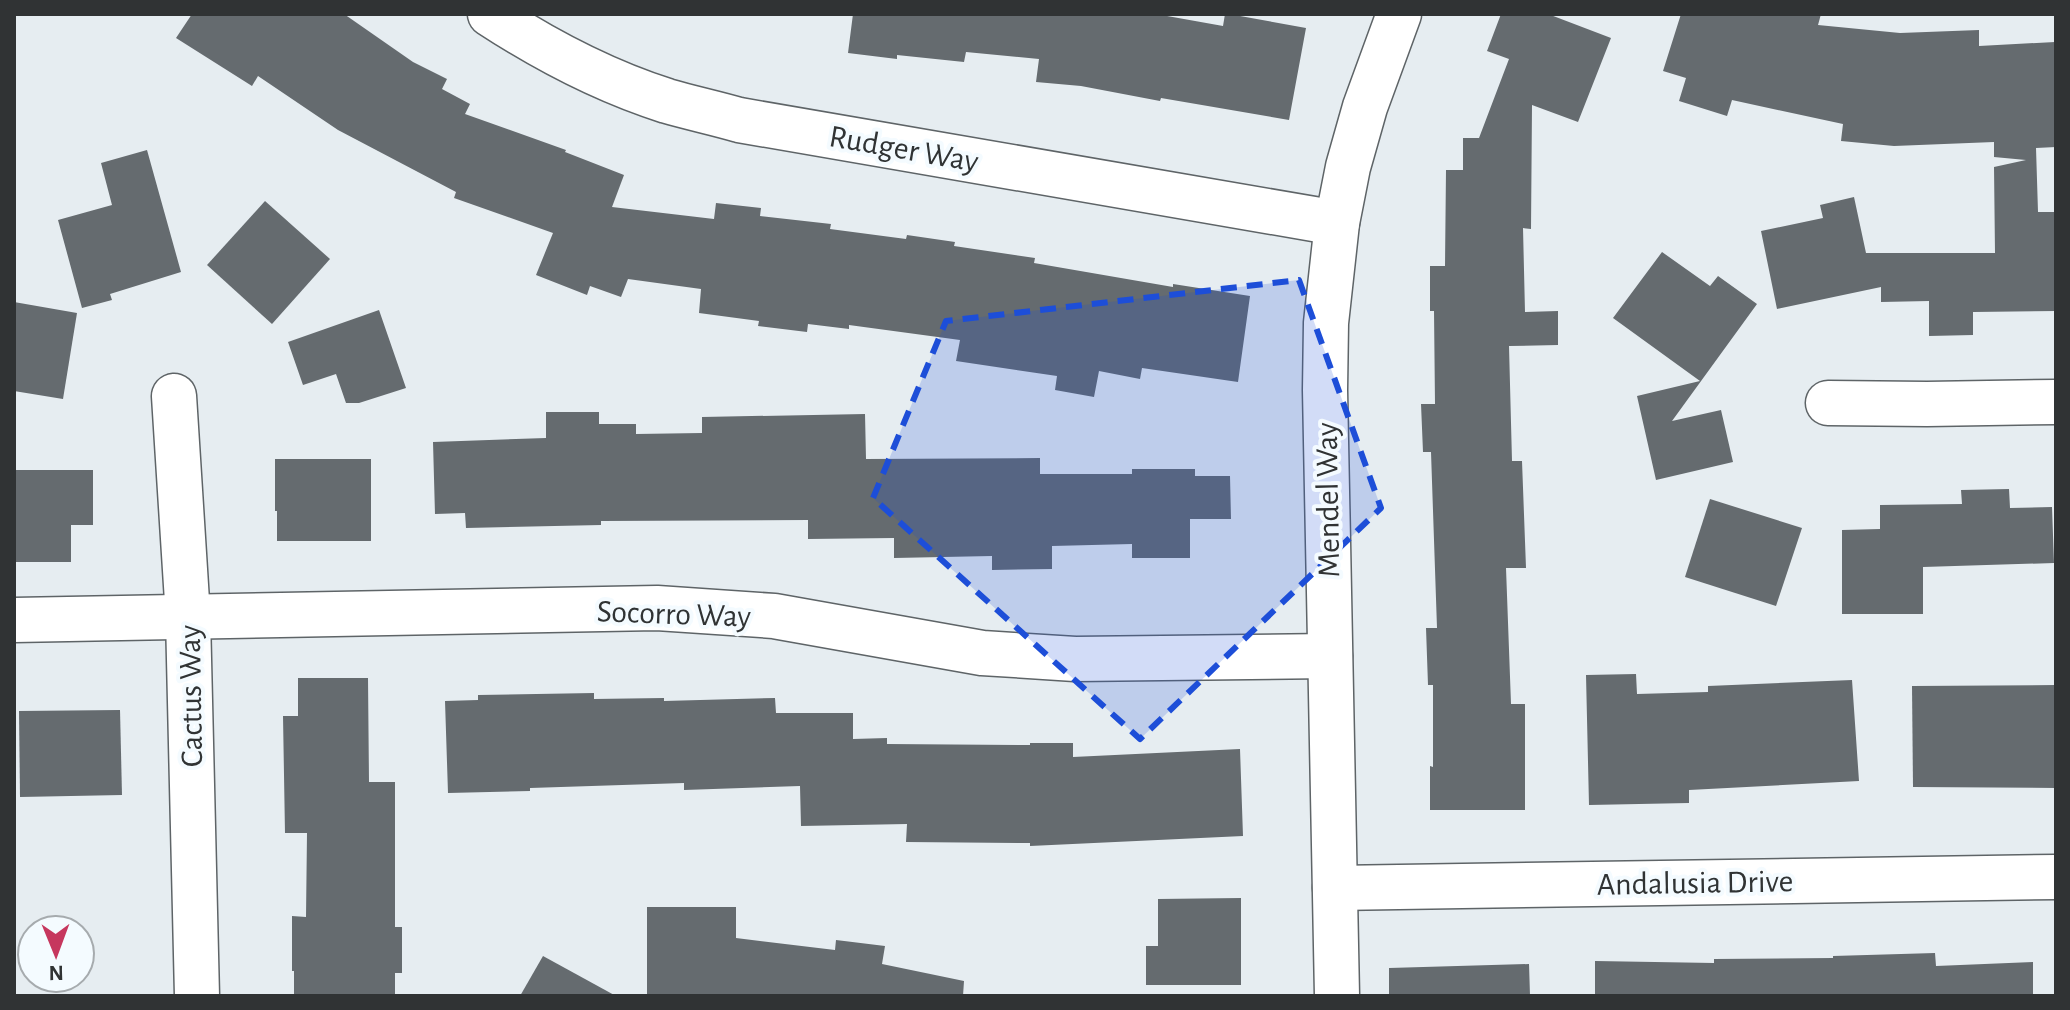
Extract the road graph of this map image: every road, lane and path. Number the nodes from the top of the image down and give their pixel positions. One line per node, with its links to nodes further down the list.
1 (490, 14): 3 (street, Rudger Way)
2 (1399, 14): 3 (street, Mendel Way)
3 (1337, 223): 9 (street, Mendel Way)
4 (174, 396): 7 (street, Cactus Way)
5 (2056, 402): 6 (street)
6 (1828, 403)
7 (188, 617): 8 (street, Socorro Way); 9 (street, Socorro Way); 12 (street, Cactus Way)
8 (14, 620)
9 (1330, 656): 11 (street, Mendel Way)
10 (2056, 877): 11 (street, Andalusia Drive)
11 (1335, 888): 13 (street, Mendel Way)
12 (197, 996)
13 (1337, 996)

